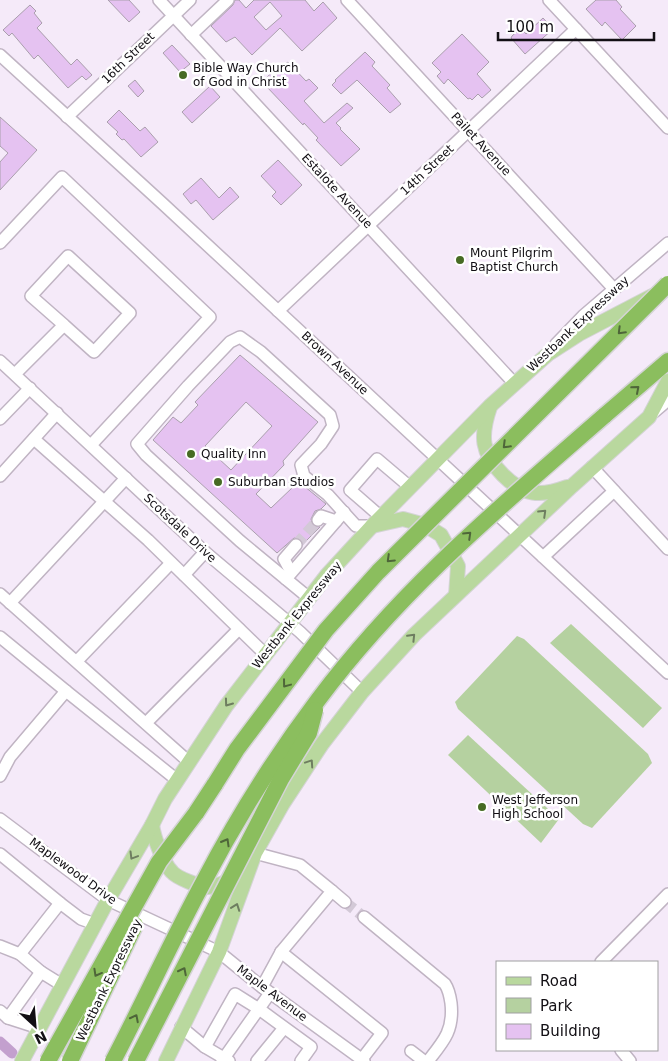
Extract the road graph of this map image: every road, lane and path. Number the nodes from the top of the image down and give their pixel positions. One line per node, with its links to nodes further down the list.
1 (159, 0): 6 (street, Estalote Avenue)
2 (190, 0): 6 (street, 16th Street)
3 (228, 0): 8 (street)
4 (346, 0): 12 (street, Pailet Avenue)
5 (549, 0): 7 (street)
6 (173, 15): 8 (street, Estalote Avenue); 10 (street, 16th Street)
7 (576, 29): 11 (street); 12 (street, 14th Street)
8 (191, 35): 13 (street, Estalote Avenue)
9 (0, 55): 10 (street, Brown Avenue)
10 (67, 116): 19 (street, Brown Avenue)
11 (668, 128)
12 (469, 131): 13 (street, 14th Street); 17 (street, Pailet Avenue)
13 (368, 226): 19 (street, 14th Street); 26 (street, Estalote Avenue)
14 (0, 243): 34 (street)
15 (668, 243): 17 (street, Westbank Expressway)
16 (668, 284): 71 (highway, Westbank Expressway, one-way to 71, bridge)
17 (614, 288): 21 (street, Westbank Expressway)
18 (668, 288): 21 (main road)
19 (278, 311): 35 (street, Brown Avenue)
20 (64, 325): 20 (street); 24 (street)
21 (548, 354): 26 (main road, Westbank Expressway)
22 (668, 360): 66 (highway, one-way to 22, bridge)
23 (0, 361): 24 (street, Scotsdale Drive)
24 (15, 374): 27 (street, Scotsdale Drive)
25 (668, 381): 31 (main road)
26 (514, 383): 29 (main road, Westbank Expressway)
27 (30, 388): 30 (street, Scotsdale Drive); 32 (street)
28 (668, 400): 31 (street)
29 (490, 406): 35 (main road, Westbank Expressway); 39 (main road)
30 (57, 413): 33 (street); 34 (street, Scotsdale Drive)
31 (649, 417): 36 (main road)
32 (0, 419)
33 (34, 439): 37 (street); 42 (street)
34 (91, 445): 38 (street, Scotsdale Drive)
35 (438, 459): 40 (main road, Westbank Expressway); 46 (street, Brown Avenue)
36 (592, 467): 39 (main road); 41 (street)
37 (0, 476)
38 (126, 478): 42 (street); 49 (street, Scotsdale Drive)
39 (572, 486): 46 (main road, one-way to 39)
40 (410, 487): 45 (main road, Westbank Expressway); 45 (street)
41 (614, 491): 48 (street); 50 (street)
42 (104, 502): 51 (street); 57 (street)
43 (340, 516): 44 (street); 45 (street); 53 (street); 53 (street)
44 (318, 520)
45 (376, 521): 55 (main road); 56 (main road, Westbank Expressway)
46 (520, 535): 50 (street, Brown Avenue); 55 (main road)
47 (296, 545): 53 (street)
48 (668, 549)
49 (205, 552): 52 (street); 58 (street, Scotsdale Drive)
50 (543, 557): 63 (street, Brown Avenue)
51 (171, 563): 52 (street); 62 (street)
52 (184, 575): 59 (street)
53 (288, 575): 56 (street)
54 (0, 594): 57 (street)
55 (456, 595): 65 (main road, one-way to 55)
56 (309, 598): 58 (main road, Westbank Expressway)
57 (10, 603): 62 (street)
58 (289, 623): 61 (main road, Westbank Expressway); 65 (street, Scotsdale Drive)
59 (239, 629): 61 (street); 67 (street)
60 (0, 637): 64 (street)
61 (265, 654): 68 (main road, Westbank Expressway, one-way to 68)
62 (77, 662): 67 (street)
63 (668, 673)
64 (66, 691): 69 (street); 70 (street)
65 (362, 692): 74 (main road, one-way to 65)
66 (318, 700): 106 (highway, one-way to 66, bridge); 107 (highway, one-way to 66, bridge)
67 (146, 723): 68 (street)
68 (189, 762): 70 (main road, Westbank Expressway)
69 (0, 776)
70 (177, 780): 73 (main road, Westbank Expressway)
71 (196, 813): 104 (highway, one-way to 104, bridge); 105 (highway, Westbank Expressway, bridge)
72 (0, 818): 79 (street, Maplewood Drive)
73 (152, 825): 76 (main road); 79 (main road, Westbank Expressway, one-way to 79)
74 (255, 853): 76 (main road); 77 (street)
75 (0, 854): 81 (street)
76 (249, 868): 86 (main road, one-way to 76)
77 (332, 891): 80 (street); 87 (street)
78 (668, 894): 89 (street)
79 (108, 900): 83 (main road, Westbank Expressway); 84 (street, Maplewood Drive)
80 (345, 902)
81 (60, 903): 83 (street); 88 (street)
82 (364, 918): 112 (street)
83 (95, 924): 91 (main road, Westbank Expressway)
84 (175, 932): 86 (street, Maple Avenue)
85 (0, 946): 88 (street)
86 (219, 952): 92 (street, Maple Avenue); 95 (main road)
87 (281, 952): 92 (street); 102 (street)
88 (20, 954): 90 (street)
89 (602, 961)
90 (41, 972): 91 (street); 94 (street)
91 (62, 985): 96 (main road, Westbank Expressway)
92 (266, 990): 93 (street); 102 (street, Maple Avenue)
93 (259, 1009): 97 (street); 98 (street); 101 (street)
94 (4, 1014): 96 (street)
95 (181, 1027): 98 (street); 108 (main road)
96 (39, 1028): 103 (main road, Westbank Expressway)
97 (284, 1028): 109 (street); 110 (street)
98 (205, 1047): 101 (street)
99 (412, 1051): 111 (street)
100 (621, 1051): 113 (street)
101 (225, 1060)
102 (363, 1060)
103 (22, 1061)
104 (48, 1061)
105 (70, 1061)
106 (113, 1061)
107 (136, 1061)
108 (166, 1061)
109 (257, 1061)
110 (301, 1061)
111 (424, 1061)
112 (428, 1061)
113 (630, 1061)

